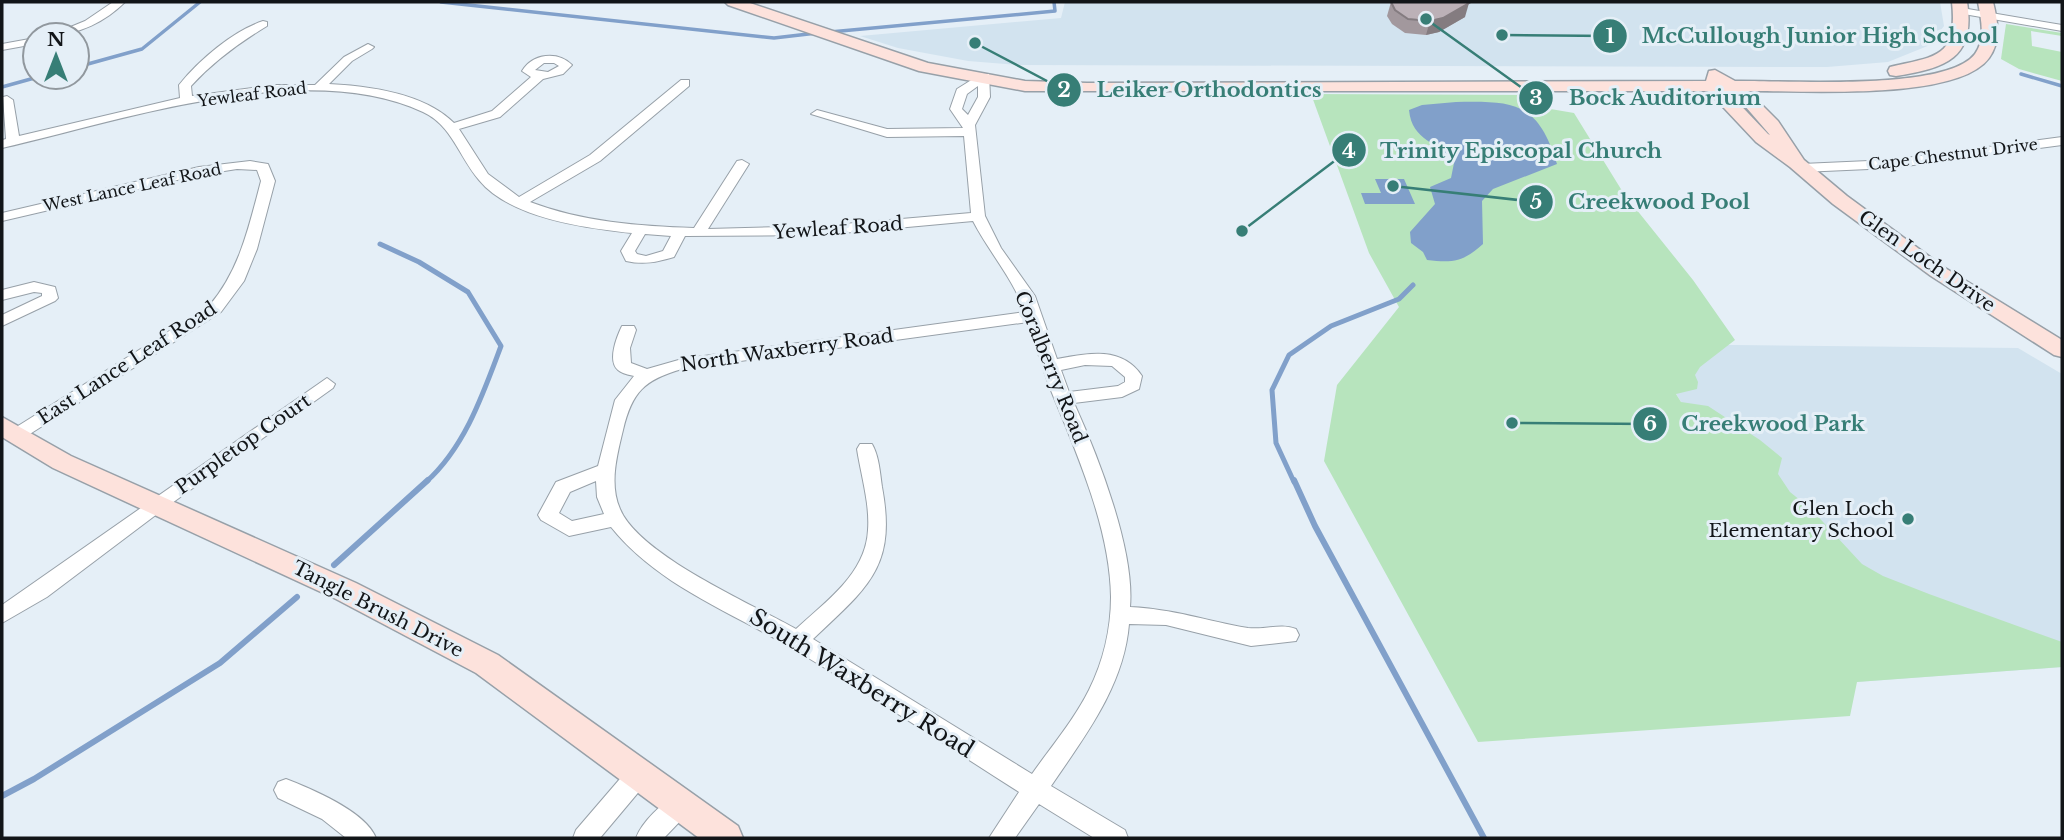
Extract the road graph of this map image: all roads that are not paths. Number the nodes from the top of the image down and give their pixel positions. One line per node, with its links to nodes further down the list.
1 (120, 2): 5 (street)
2 (733, 2): 12 (street)
3 (1961, 6): 4 (street); 13 (street)
4 (1988, 8): 7 (street); 16 (street)
5 (91, 22)
6 (263, 24): 18 (street)
7 (2062, 28)
8 (21, 44): 9 (street)
9 (2, 47)
10 (368, 47): 15 (street)
11 (539, 76): 20 (street)
12 (985, 77): 13 (street); 21 (street); 21 (street, Coralberry Road)
13 (1715, 81): 16 (street, Glen Loch Drive); 25 (street, Glen Loch Drive)
14 (685, 83): 27 (street)
15 (320, 86): 18 (street, Yewleaf Road); 20 (street, Yewleaf Road)
16 (1736, 87): 25 (street, Glen Loch Drive)
17 (7, 100): 23 (street, Yewleaf Road)
18 (187, 102): 23 (street, Yewleaf Road)
19 (817, 114): 21 (street)
20 (454, 127): 27 (street, Yewleaf Road)
21 (969, 128): 28 (street, Coralberry Road)
22 (2062, 141): 25 (street, Cape Chestnut Drive)
23 (8, 142)
24 (742, 164): 32 (street)
25 (1800, 165): 37 (street, Glen Loch Drive)
26 (263, 167): 29 (street, West Lance Leaf Road); 42 (street, East Lance Leaf Road)
27 (520, 202): 30 (street, Yewleaf Road)
28 (978, 216): 32 (street, Yewleaf Road); 34 (street, Coralberry Road)
29 (2, 217)
30 (641, 229): 31 (street, Yewleaf Road); 31 (street)
31 (680, 232): 32 (street, Yewleaf Road)
32 (698, 233)
33 (2, 295): 35 (street)
34 (1035, 316): 38 (street, Coralberry Road); 39 (street, North Waxberry Road)
35 (2, 321)
36 (628, 330): 39 (street)
37 (2062, 350)
38 (1051, 366): 41 (street, Coralberry Road); 41 (street)
39 (646, 376): 44 (street, North Waxberry Road)
40 (327, 384): 46 (street, Purpletop Court)
41 (1064, 399): 49 (street, Coralberry Road)
42 (9, 431): 46 (street, Tangle Brush Drive)
43 (866, 449): 51 (street)
44 (606, 470): 45 (street, North Waxberry Road); 47 (street)
45 (605, 496): 47 (street, South Waxberry Road)
46 (158, 503): 48 (street, Purpletop Court); 52 (street, Tangle Brush Drive)
47 (615, 519): 51 (street, South Waxberry Road)
48 (2, 615)
49 (1120, 615): 50 (street); 53 (street, Coralberry Road)
50 (1289, 635)
51 (797, 641): 53 (street, South Waxberry Road)
52 (639, 774): 55 (street, Tangle Brush Drive); 57 (street)
53 (1034, 789): 60 (street, Coralberry Road); 61 (street, South Waxberry Road)
54 (286, 790): 56 (street)
55 (679, 806): 58 (street); 59 (street, Tangle Brush Drive)
56 (364, 838)
57 (585, 838)
58 (648, 838)
59 (726, 838)
60 (1001, 838)
61 (1116, 838)

